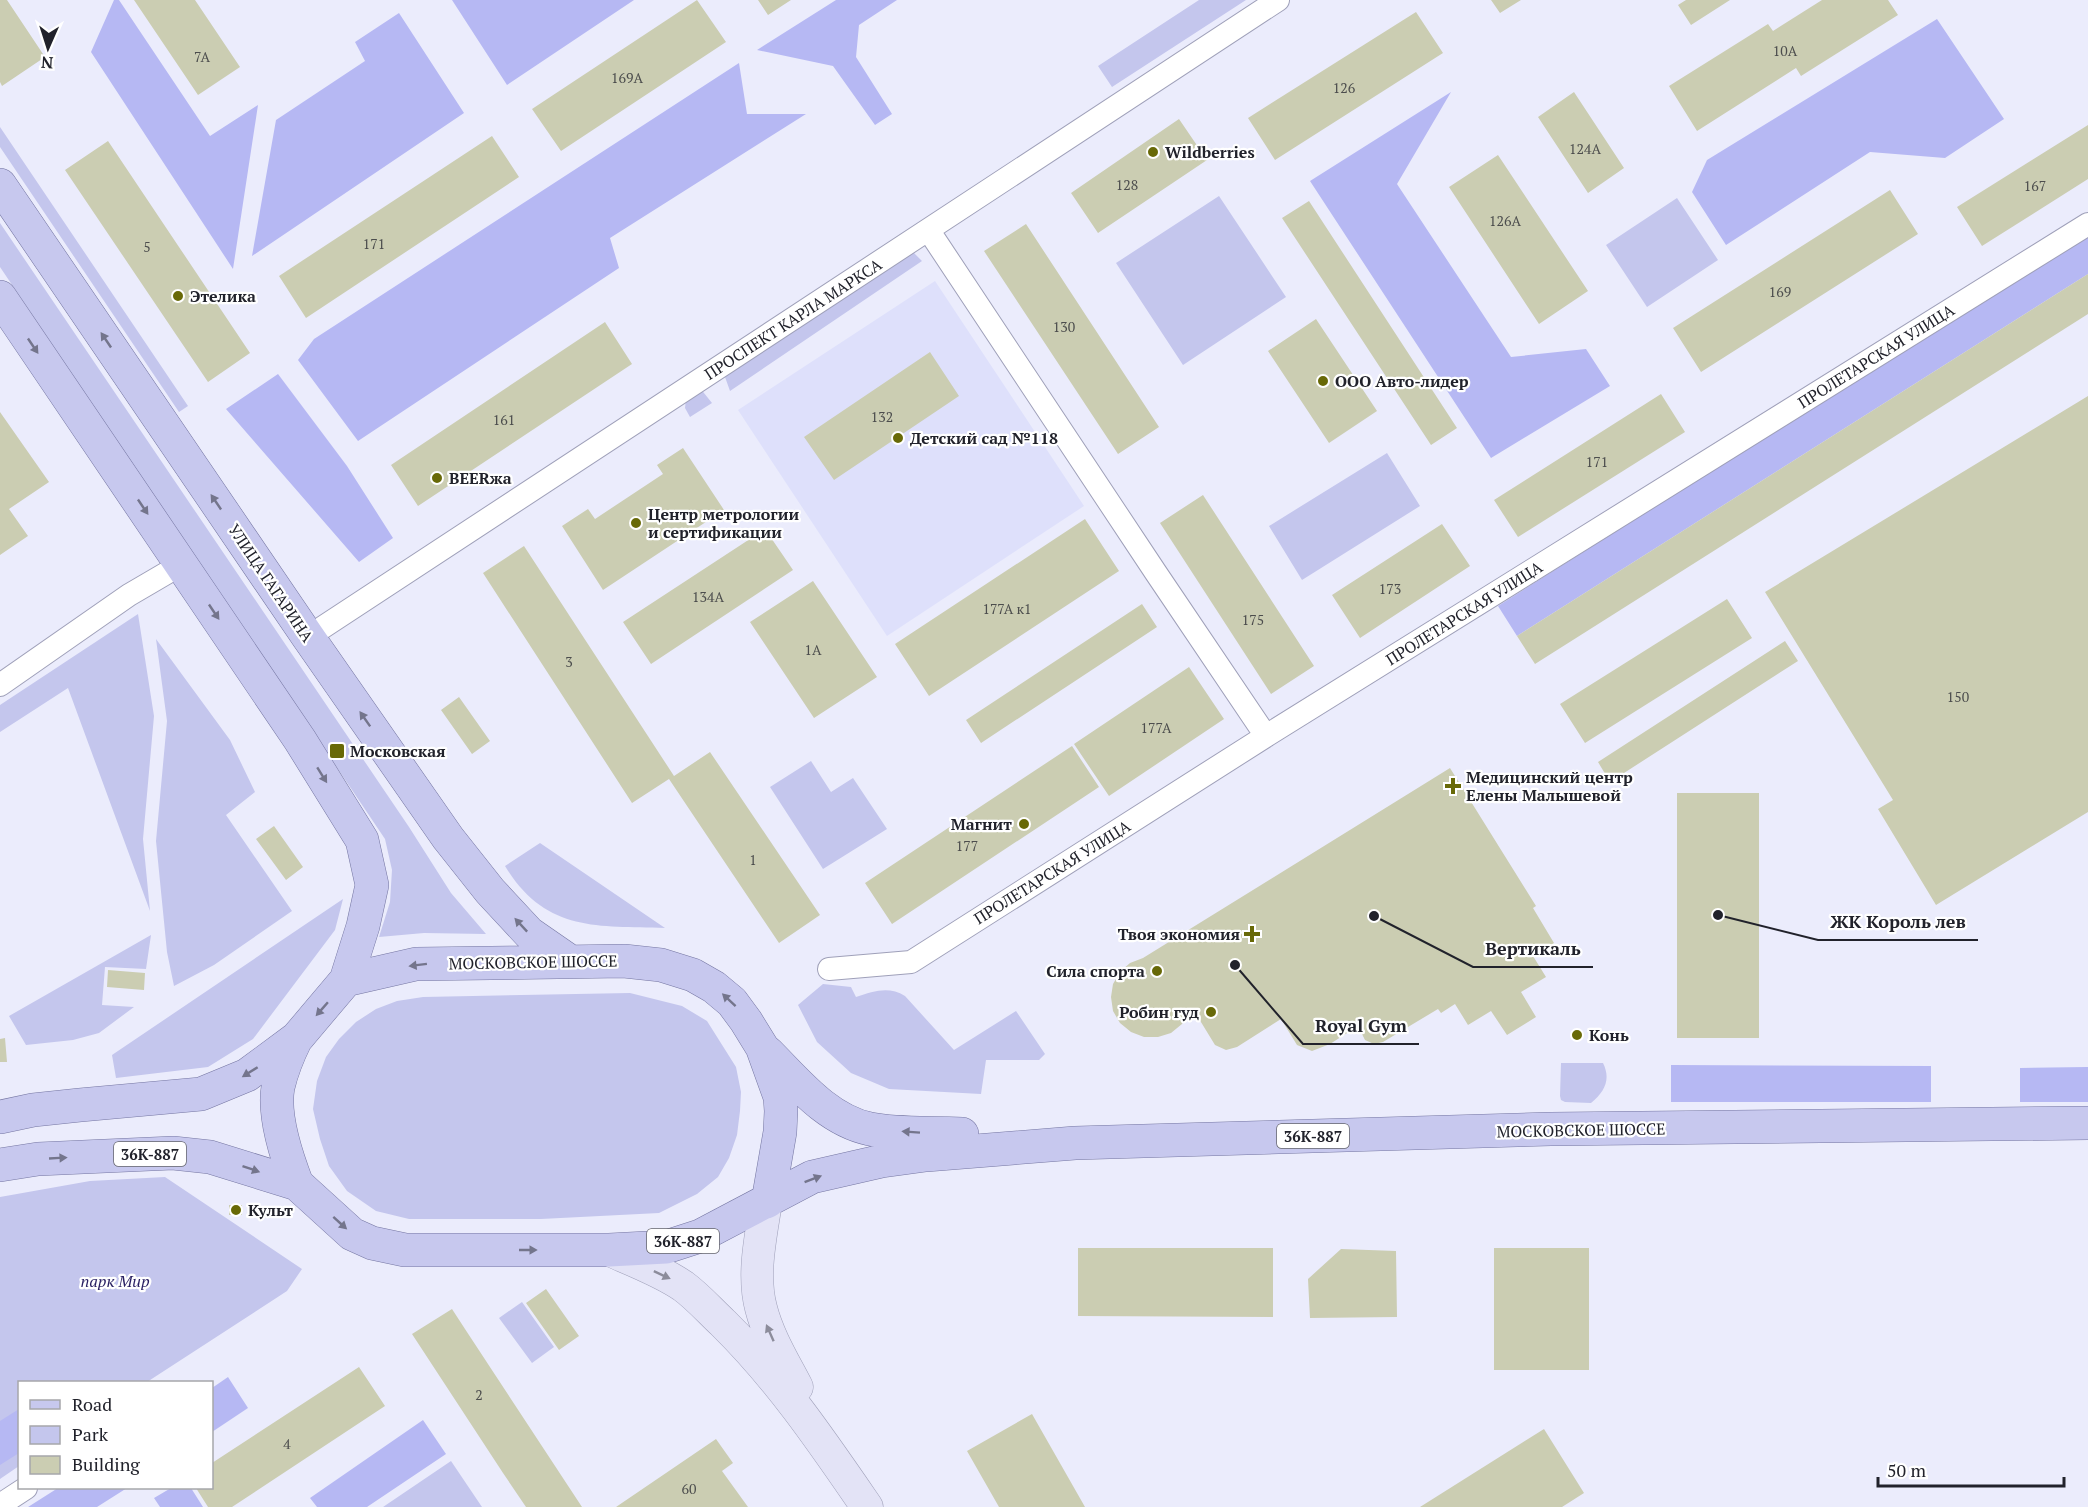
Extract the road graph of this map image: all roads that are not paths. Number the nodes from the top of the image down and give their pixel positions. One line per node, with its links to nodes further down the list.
1 (1278, 0): 4 (street, ПРОСПЕКТ КАРЛА МАРКСА)
2 (0, 185): 7 (main road, УЛИЦА ГАГАРИНА, one-way to 2)
3 (2088, 224): 9 (street, ПРОЛЕТАРСКАЯ УЛИЦА)
4 (929, 231): 7 (street, ПРОСПЕКТ КАРЛА МАРКСА); 9 (street)
5 (0, 297): 6 (main road, one-way to 6)
6 (182, 564): 8 (street); 12 (main road, one-way to 12)
7 (308, 637): 10 (main road, УЛИЦА ГАГАРИНА, one-way to 7)
8 (0, 685)
9 (1266, 736): 11 (street, ПРОЛЕТАРСКАЯ УЛИЦА)
10 (568, 960): 12 (main road, МОСКОВСКОЕ ШОССЕ / 36К-887, one-way to 12); 14 (main road, МОСКОВСКОЕ ШОССЕ / 36К-887, one-way to 10)
11 (829, 969)
12 (346, 981): 13 (main road, МОСКОВСКОЕ ШОССЕ / 36К-887, one-way to 13)
13 (297, 1038): 15 (main road, МОСКОВСКОЕ ШОССЕ / 36К-887, one-way to 15); 19 (main road, МОСКОВСКОЕ ШОССЕ / 36К-887)
14 (762, 1047): 17 (main road, МОСКОВСКОЕ ШОССЕ / 36К-887, one-way to 14); 20 (main road, МОСКОВСКОЕ ШОССЕ / 36К-887)
15 (0, 1117)
16 (2088, 1124): 17 (main road, МОСКОВСКОЕ ШОССЕ / 36К-887)
17 (1075, 1143): 20 (main road, МОСКОВСКОЕ ШОССЕ / 36К-887, one-way to 17)
18 (0, 1165): 19 (main road, МОСКОВСКОЕ ШОССЕ / 36К-887, one-way to 19)
19 (297, 1184): 21 (main road, МОСКОВСКОЕ ШОССЕ / 36К-887, one-way to 21)
20 (767, 1202): 21 (main road, МОСКОВСКОЕ ШОССЕ / 36К-887); 22 (main road, one-way to 20)
21 (609, 1250): 22 (main road, one-way to 22)
22 (835, 1460): 25 (main road)
23 (24, 1489): 24 (street)
24 (0, 1505)
25 (867, 1507)

